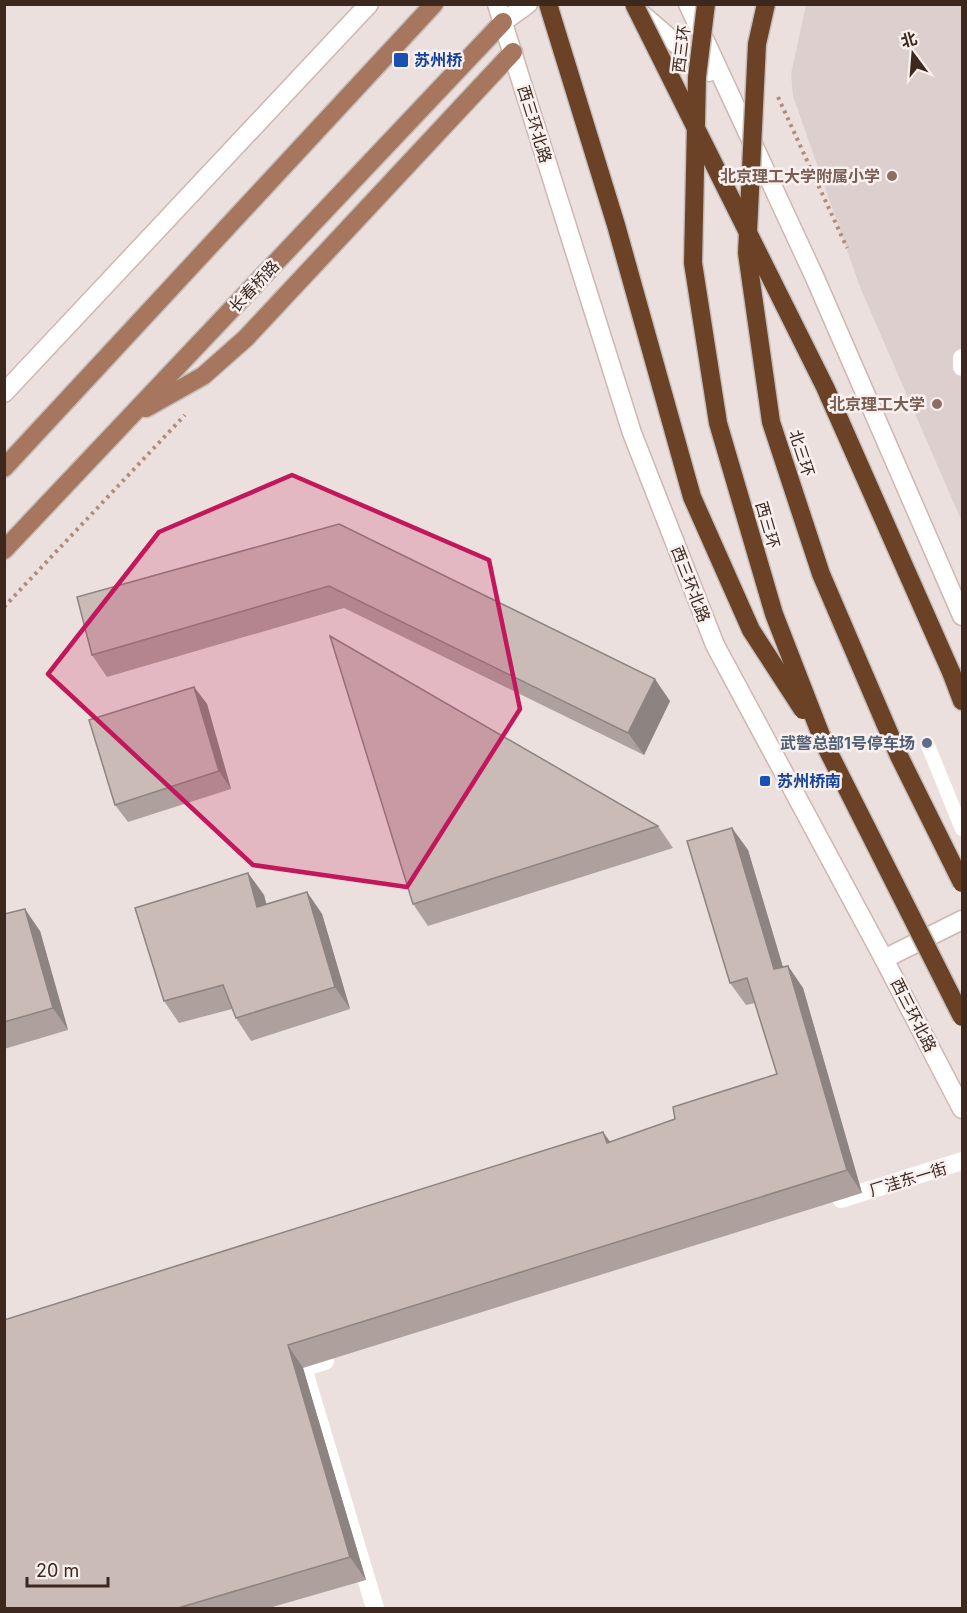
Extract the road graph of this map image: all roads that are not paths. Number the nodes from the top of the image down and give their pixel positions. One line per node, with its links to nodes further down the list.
1 (369, 4): 16 (street)
2 (434, 4): 18 (main road)
3 (497, 4): 10 (street, 西三环北路)
4 (528, 4): 10 (street)
5 (548, 4): 22 (highway, bridge)
6 (632, 4): 13 (street); 21 (highway, bridge)
7 (688, 4): 12 (street)
8 (707, 4): 12 (street); 22 (highway, 西三环, bridge)
9 (766, 4): 25 (highway, 北三环, bridge)
10 (504, 22): 11 (street, 西三环北路); 17 (main road, 长春桥路)
11 (513, 52): 17 (main road); 27 (street, 西三环北路)
12 (712, 58): 13 (street)
13 (724, 85): 20 (street)
14 (963, 358): 15 (street)
15 (963, 367)
16 (4, 393)
17 (131, 416): 19 (main road, 长春桥路)
18 (4, 468)
19 (4, 550)
20 (963, 616)
21 (963, 701)
22 (824, 743): 28 (highway, 西三环, bridge)
23 (927, 743): 24 (lane)
24 (963, 830)
25 (963, 883)
26 (963, 920): 27 (street)
27 (884, 959): 29 (street, 西三环北路)
28 (963, 1017)
29 (963, 1109)
30 (963, 1161): 31 (street, 厂洼东一街)
31 (828, 1203)
32 (338, 1357): 33 (street)
33 (375, 1608)

